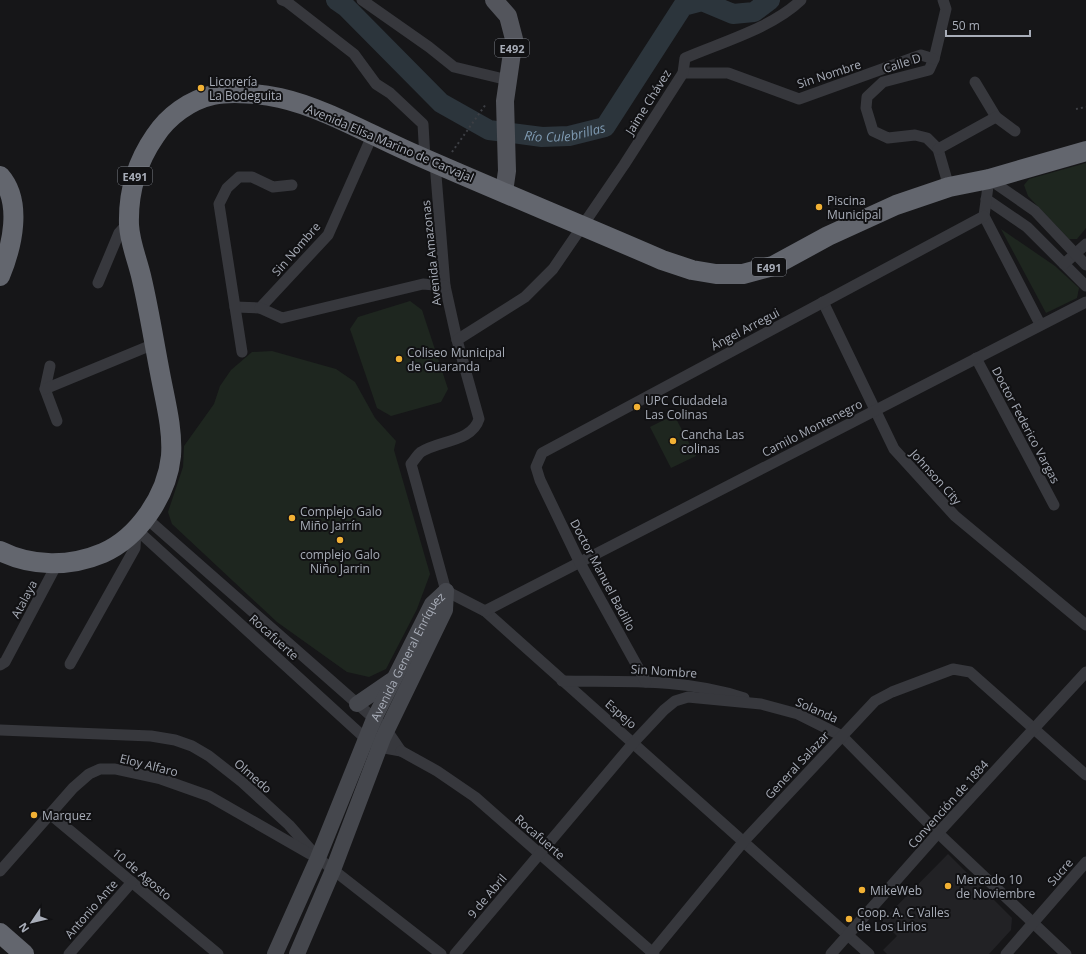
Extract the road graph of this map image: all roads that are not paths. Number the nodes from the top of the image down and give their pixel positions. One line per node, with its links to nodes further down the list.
1 (282, 0): 15 (street, Avenida Amazonas)
2 (362, 0): 8 (street)
3 (494, 0): 8 (main road, E492)
4 (801, 0): 7 (street, Jaime Chávez)
5 (943, 0): 6 (street, Calle D)
6 (934, 59): 7 (street, Sin Nombre); 13 (street, Calle D)
7 (683, 73): 24 (street, Jaime Chávez)
8 (508, 80): 20 (main road, E492)
9 (974, 82): 10 (street)
10 (996, 117): 11 (street); 13 (street)
11 (1015, 131)
12 (372, 136): 15 (highway, Avenida Elisa Marino de Carvajal / E491); 23 (highway, Avenida Elisa Marino de Carvajal / E491); 36 (street, Sin Nombre)
13 (938, 149): 19 (street)
14 (1086, 151): 17 (highway, E491)
15 (430, 161): 20 (highway, Avenida Elisa Marino de Carvajal / E491); 31 (street, Avenida Amazonas)
16 (0, 176): 29 (highway)
17 (989, 179): 19 (highway, E491); 21 (street); 26 (street)
18 (292, 185): 35 (street)
19 (949, 187): 24 (highway, Avenida Elisa Marino de Carvajal / E491)
20 (504, 192): 24 (highway, Avenida Elisa Marino de Carvajal / E491)
21 (986, 199): 22 (street); 27 (street)
22 (984, 216): 33 (street, Ángel Arregui); 37 (street)
23 (129, 222): 30 (street); 39 (highway, Avenida Elisa Marino de Carvajal / E491)
24 (582, 227): 38 (street, Jaime Chávez)
25 (1086, 244): 26 (street)
26 (1077, 254): 27 (street); 28 (street)
27 (1064, 264): 32 (street)
28 (1086, 265)
29 (0, 276)
30 (98, 283)
31 (445, 286): 36 (street); 38 (street, Avenida Amazonas)
32 (1086, 286)
33 (823, 302): 44 (street, Johnson City); 46 (street, Ángel Arregui)
34 (1086, 302): 37 (street, Camilo Montenegro)
35 (235, 307): 36 (street); 40 (street)
36 (260, 308)
37 (1040, 324): 41 (street, Camilo Montenegro)
38 (457, 340): 52 (street, Avenida Amazonas)
39 (154, 344): 43 (street); 48 (highway, Avenida Elisa Marino de Carvajal / E491)
40 (242, 352)
41 (976, 358): 44 (street, Camilo Montenegro); 47 (street, Doctor Federico Vargas)
42 (50, 366): 43 (street)
43 (45, 389): 45 (street)
44 (876, 410): 50 (street, Camilo Montenegro); 54 (street, Johnson City)
45 (57, 421)
46 (540, 480): 50 (street, Doctor Manuel Badillo)
47 (1054, 505)
48 (141, 523): 51 (highway, Avenida Elisa Marino de Carvajal / E491); 55 (street); 61 (street, Rocafuerte); 68 (street, Rocafuerte)
49 (0, 550): 51 (highway, Avenida Elisa Marino de Carvajal / E491)
50 (579, 561): 53 (street, Camilo Montenegro); 60 (street, Doctor Manuel Badillo)
51 (57, 564): 56 (street, Atalaya)
52 (446, 591): 53 (street, Espejo); 58 (street, Avenida General Enríquez); 63 (street, Avenida General Enríquez)
53 (485, 611): 59 (street, Espejo)
54 (1086, 625)
55 (70, 664)
56 (0, 666)
57 (1086, 672): 64 (street, Convención de 1884)
58 (397, 675): 61 (street); 63 (street, Avenida General Enríquez)
59 (562, 681): 60 (street, Sin Nombre); 67 (street, Espejo)
60 (646, 682): 62 (street, Sin Nombre)
61 (357, 704): 63 (street, Rocafuerte)
62 (761, 704): 66 (street, Solanda); 67 (street, Solanda)
63 (380, 724): 68 (street, Avenida General Enríquez); 69 (street, Rocafuerte)
64 (1034, 729): 66 (street, General Salazar); 70 (street, General Salazar); 72 (street, Convención de 1884)
65 (0, 730): 75 (street, Olmedo)
66 (842, 736): 72 (street, Solanda); 73 (street, General Salazar)
67 (634, 742): 73 (street, Espejo); 74 (street, Solanda)
68 (372, 743): 69 (street, Rocafuerte); 75 (street, Avenida General Enríquez); 77 (street, Avenida General Enríquez)
69 (401, 751): 74 (street, Rocafuerte)
70 (1086, 775)
71 (50, 814): 75 (street, Eloy Alfaro); 78 (street, Eloy Alfaro); 79 (street, 10 de Agosto)
72 (938, 833): 80 (street, Solanda); 82 (street, Convención de 1884)
73 (744, 841): 82 (street, Espejo); 92 (street, General Salazar)
74 (540, 854): 91 (street, 9 de Abril); 92 (street, Rocafuerte)
75 (318, 858): 77 (street, Olmedo); 88 (street, Avenida General Enríquez)
76 (1086, 862): 80 (street, Sucre)
77 (333, 870): 89 (street, Avenida General Enríquez); 90 (street, Olmedo)
78 (0, 871)
79 (132, 882): 86 (street, Antonio Ante); 87 (street, 10 de Agosto)
80 (1032, 923): 95 (street, Sucre); 96 (street, Solanda)
81 (0, 933): 85 (highway)
82 (848, 934): 93 (street, Convención de 1884); 94 (street, Espejo)
83 (0, 946): 84 (highway)
84 (8, 954)
85 (24, 954)
86 (69, 954)
87 (218, 954)
88 (275, 954)
89 (297, 954)
90 (441, 954)
91 (455, 954)
92 (652, 954)
93 (831, 954)
94 (869, 954)
95 (1006, 954)
96 (1066, 954)

